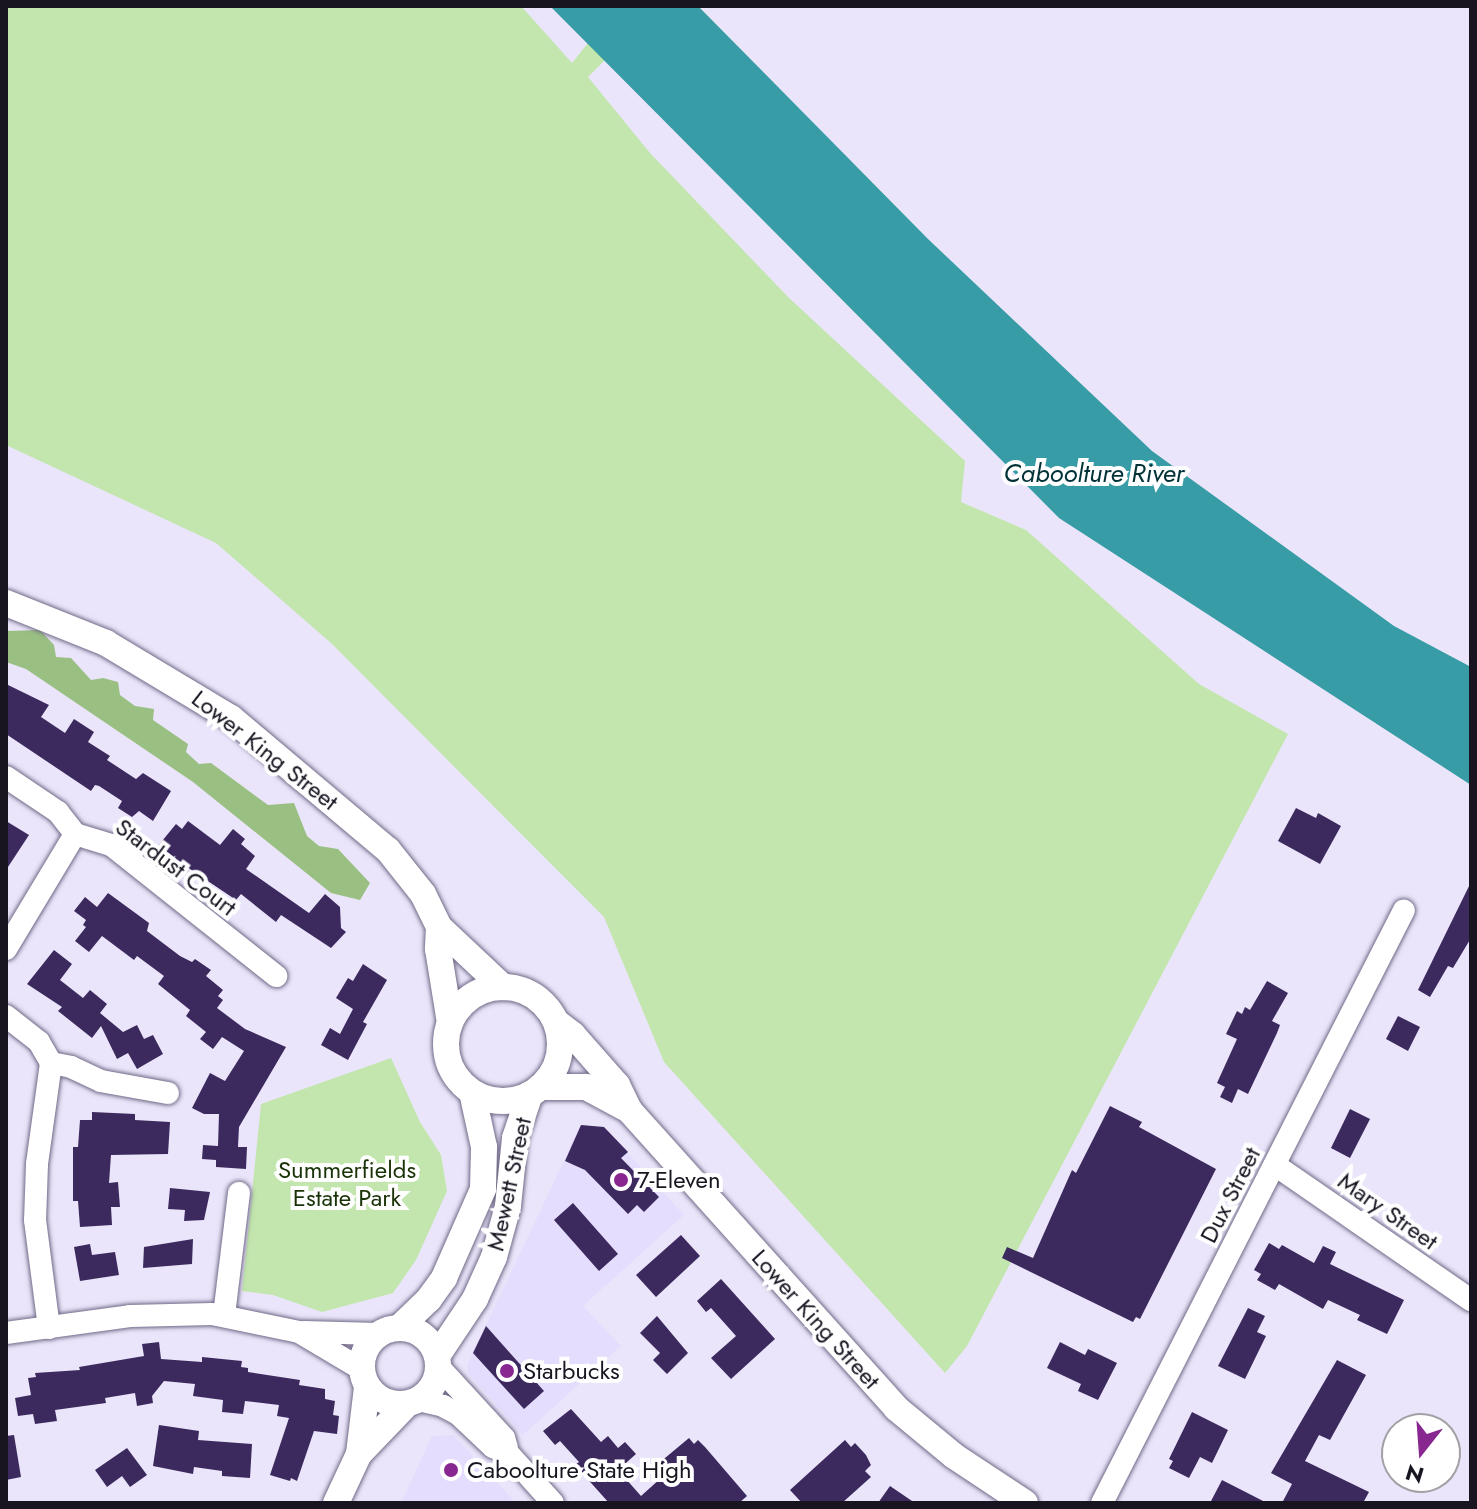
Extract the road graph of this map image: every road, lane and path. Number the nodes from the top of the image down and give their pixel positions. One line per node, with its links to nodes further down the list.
1 (6, 603): 5 (main road, Lower King Street)
2 (6, 777): 3 (street, Stardust Court)
3 (75, 834): 6 (street); 7 (street, Stardust Court)
4 (1404, 910): 17 (street, Dux Street)
5 (439, 927): 8 (main road, Lower King Street); 11 (main road, Lower King Street)
6 (6, 949)
7 (276, 976)
8 (503, 987): 10 (main road); 11 (main road)
9 (6, 1016): 12 (street)
10 (556, 1022): 13 (main road); 16 (main road)
11 (450, 1023): 14 (main road)
12 (51, 1063): 15 (street); 21 (street)
13 (535, 1091): 14 (main road); 16 (main road); 25 (main road, Mewett Street)
14 (472, 1092): 22 (main road, Mewett Street)
15 (168, 1093)
16 (629, 1110): 32 (main road, Lower King Street)
17 (1275, 1165): 19 (street, Mary Street); 33 (street, Dux Street)
18 (239, 1193): 20 (street)
19 (1471, 1300)
20 (224, 1315): 21 (street); 23 (street)
21 (49, 1328): 24 (street)
22 (388, 1331): 23 (street); 25 (main road); 26 (main road)
23 (299, 1332): 26 (street)
24 (6, 1333)
25 (438, 1361): 27 (main road); 28 (street)
26 (364, 1378): 27 (main road); 29 (main road)
27 (412, 1402): 28 (street); 29 (main road)
28 (508, 1453): 31 (street)
29 (359, 1454): 30 (main road)
30 (336, 1503)
31 (553, 1503)
32 (1025, 1503)
33 (1102, 1503)

